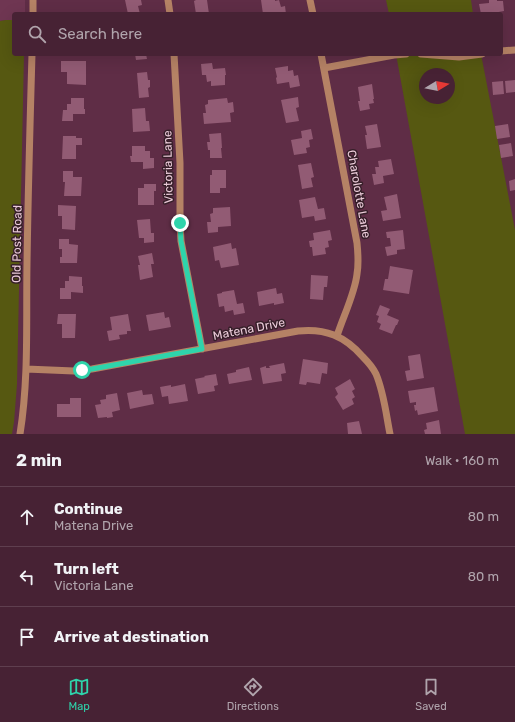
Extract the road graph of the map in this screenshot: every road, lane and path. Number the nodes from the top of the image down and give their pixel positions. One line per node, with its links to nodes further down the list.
1 (34, 0): 4 (street)
2 (168, 0): 5 (street)
3 (310, 0): 6 (street)
4 (33, 12)
5 (170, 12)
6 (313, 12)
7 (515, 50): 8 (street)
8 (503, 51)
9 (32, 56): 18 (street, Old Post Road)
10 (174, 56): 17 (street, Victoria Lane)
11 (321, 56): 15 (street, Charolotte Lane)
12 (389, 56): 15 (street)
13 (446, 56): 14 (street)
14 (467, 56)
15 (324, 68): 16 (street, Charolotte Lane)
16 (337, 336): 17 (street, Matena Drive); 20 (street, Matena Drive)
17 (202, 349): 18 (street, Matena Drive)
18 (26, 369): 19 (street, Old Post Road)
19 (20, 434)
20 (390, 434)

